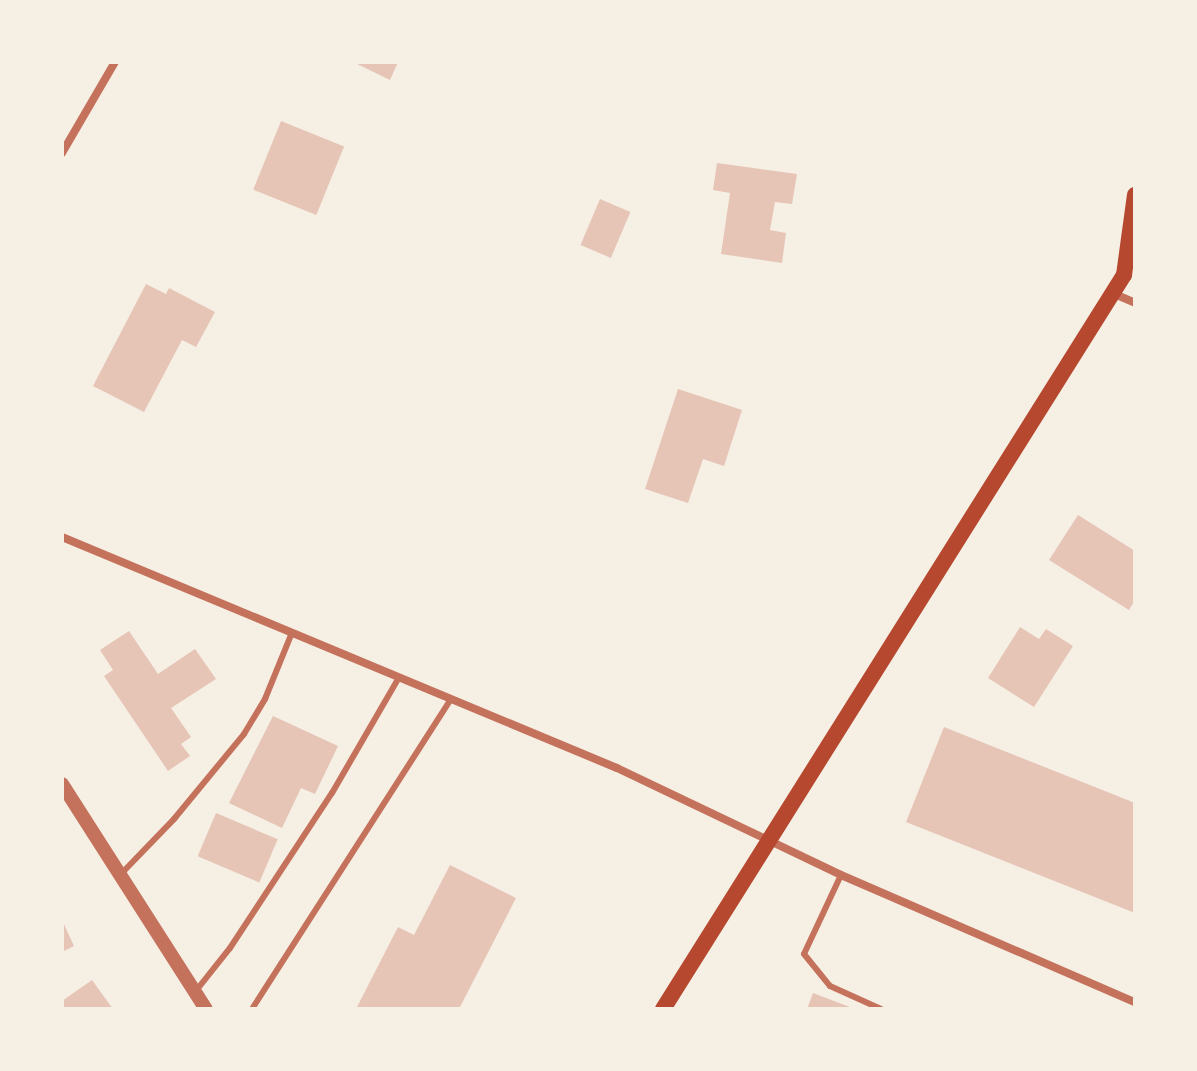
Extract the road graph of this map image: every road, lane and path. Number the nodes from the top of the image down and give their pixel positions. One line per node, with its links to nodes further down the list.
1 (115, 62): 2 (street)
2 (62, 153)
3 (1135, 195): 4 (main road)
4 (1130, 269): 5 (main road)
5 (1112, 293): 6 (street); 12 (main road)
6 (1135, 303)
7 (62, 537): 8 (street)
8 (291, 635): 9 (street); 13 (lane)
9 (398, 679): 10 (street); 15 (lane)
10 (450, 700): 12 (street); 18 (lane)
11 (62, 784): 13 (street)
12 (768, 840): 14 (street); 19 (main road)
13 (120, 875): 15 (street)
14 (841, 875): 16 (street); 20 (lane)
15 (195, 992): 17 (street)
16 (1135, 1002)
17 (206, 1009)
18 (252, 1009)
19 (663, 1009)
20 (881, 1009)

